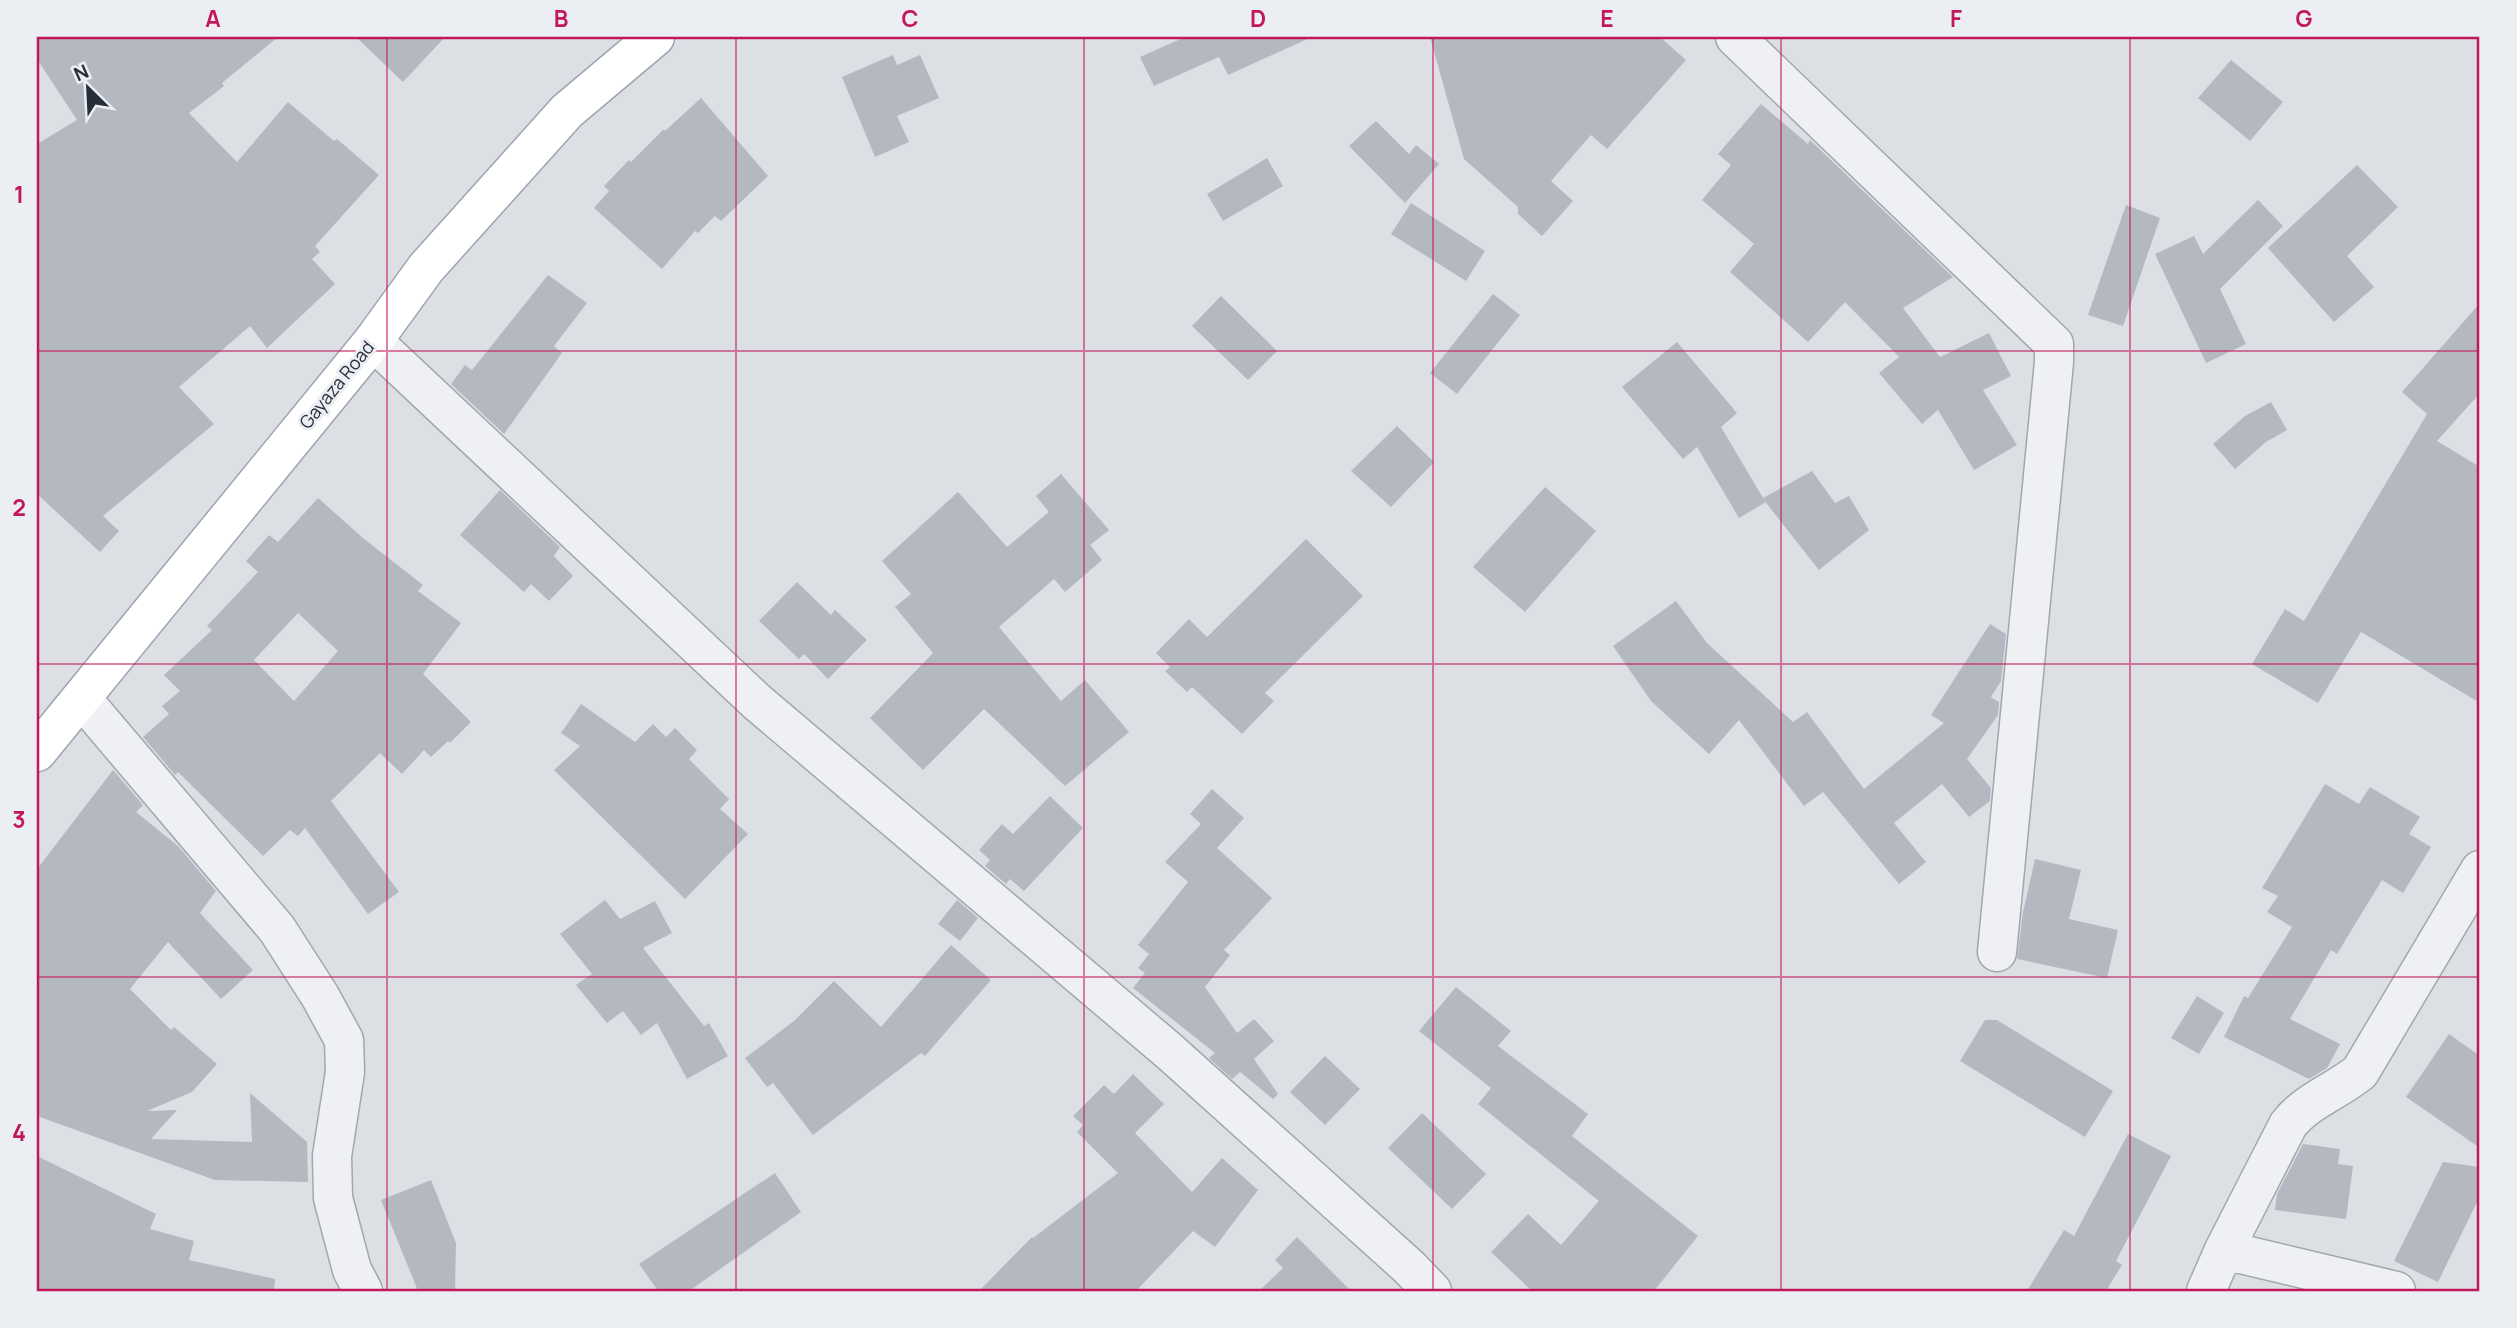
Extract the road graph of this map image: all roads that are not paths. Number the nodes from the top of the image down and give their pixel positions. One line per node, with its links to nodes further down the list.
1 (655, 37): 3 (main road, Gayaza Road)
2 (1735, 37): 7 (street)
3 (373, 341): 4 (main road, Gayaza Road); 10 (street)
4 (82, 699): 5 (main road, Gayaza Road); 9 (street)
5 (37, 752)
6 (2480, 870): 8 (street)
7 (1997, 952)
8 (2224, 1250): 11 (street); 12 (street)
9 (363, 1291)
10 (1432, 1291)
11 (2206, 1291)
12 (2396, 1291)

